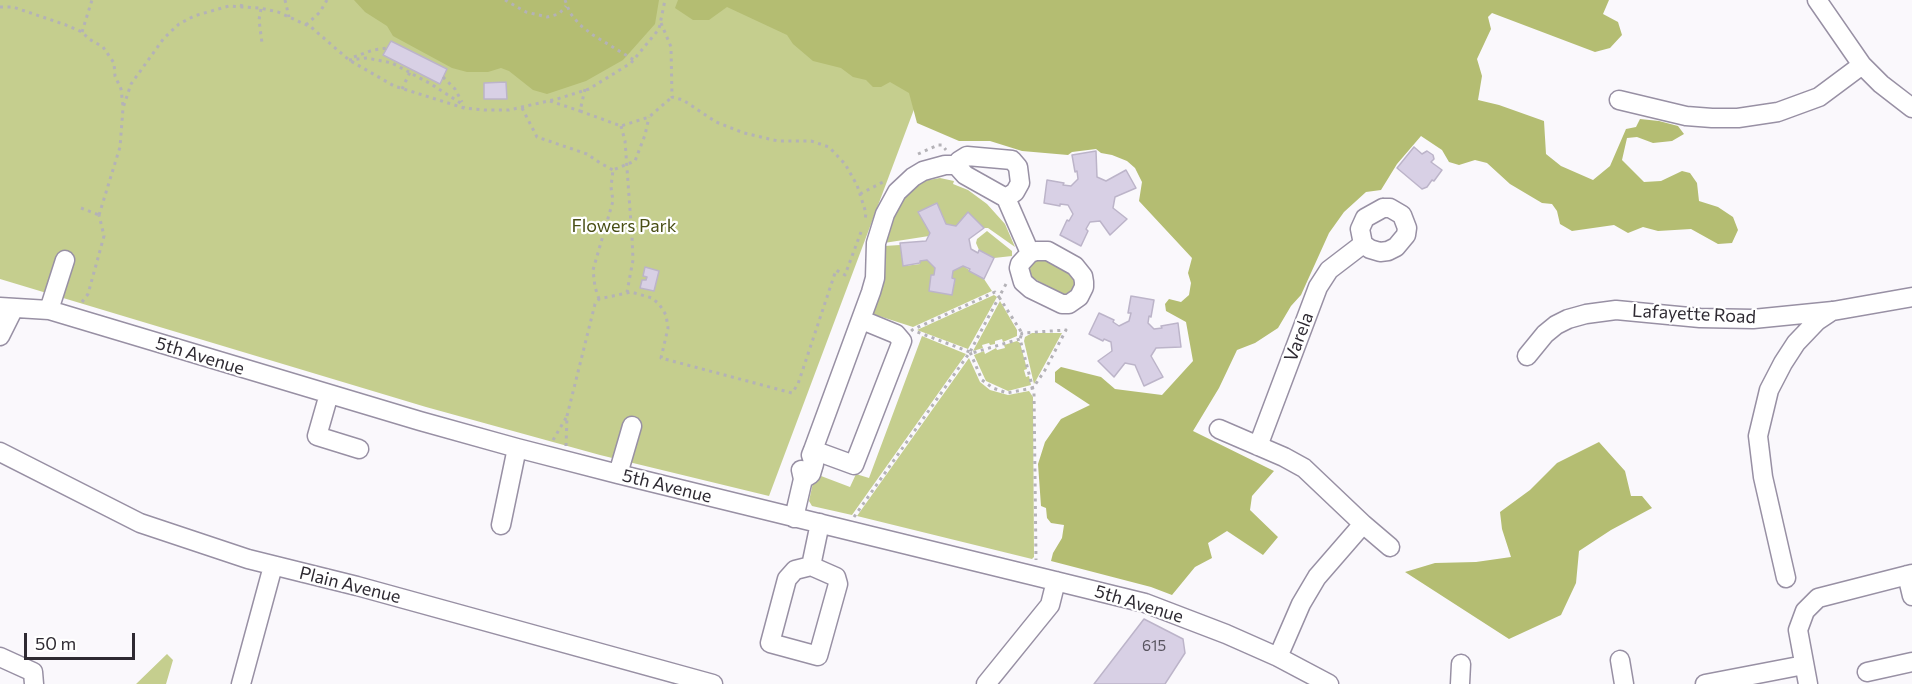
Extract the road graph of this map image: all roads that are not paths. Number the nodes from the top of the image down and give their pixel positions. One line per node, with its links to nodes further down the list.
1 (1817, 0): 2 (street)
2 (1862, 65): 3 (street); 4 (street)
3 (1619, 100)
4 (1912, 108)
5 (956, 165): 6 (street); 6 (street); 14 (street)
6 (1006, 198): 8 (street)
7 (1363, 244): 20 (street, Varela)
8 (1030, 254)
9 (64, 260): 12 (street)
10 (1912, 297): 13 (street, Lafayette Road)
11 (7, 307): 12 (street, 5th Avenue); 15 (street)
12 (49, 310): 17 (street, 5th Avenue)
13 (1833, 311): 16 (street, Lafayette Road); 34 (street)
14 (862, 321): 24 (street); 24 (street)
15 (0, 336)
16 (1527, 356)
17 (329, 394): 21 (street, 5th Avenue); 22 (street)
18 (632, 426): 25 (street)
19 (1219, 429): 20 (street)
20 (1258, 446): 28 (street)
21 (517, 448): 25 (street, 5th Avenue); 29 (street)
22 (359, 449)
23 (0, 452): 31 (street, Plain Avenue)
24 (812, 453): 26 (street)
25 (618, 474): 26 (street, 5th Avenue)
26 (794, 518): 27 (street, 5th Avenue)
27 (820, 524): 32 (street); 35 (street, 5th Avenue)
28 (1363, 524): 30 (street); 38 (street)
29 (501, 525)
30 (1389, 547)
31 (273, 566): 45 (street); 46 (street, Plain Avenue)
32 (811, 566): 32 (street)
33 (1910, 574): 36 (street); 42 (street)
34 (1786, 578)
35 (1056, 581): 38 (street, 5th Avenue); 47 (street)
36 (1912, 596)
37 (0, 657): 44 (street)
38 (1278, 657): 48 (street, 5th Avenue)
39 (1620, 660): 50 (street)
40 (1912, 662): 43 (street)
41 (1461, 664): 49 (street)
42 (1804, 665): 51 (street); 52 (street)
43 (1867, 672)
44 (34, 684)
45 (241, 684)
46 (713, 684)
47 (986, 684)
48 (1329, 684)
49 (1460, 684)
50 (1624, 684)
51 (1705, 684)
52 (1808, 684)

